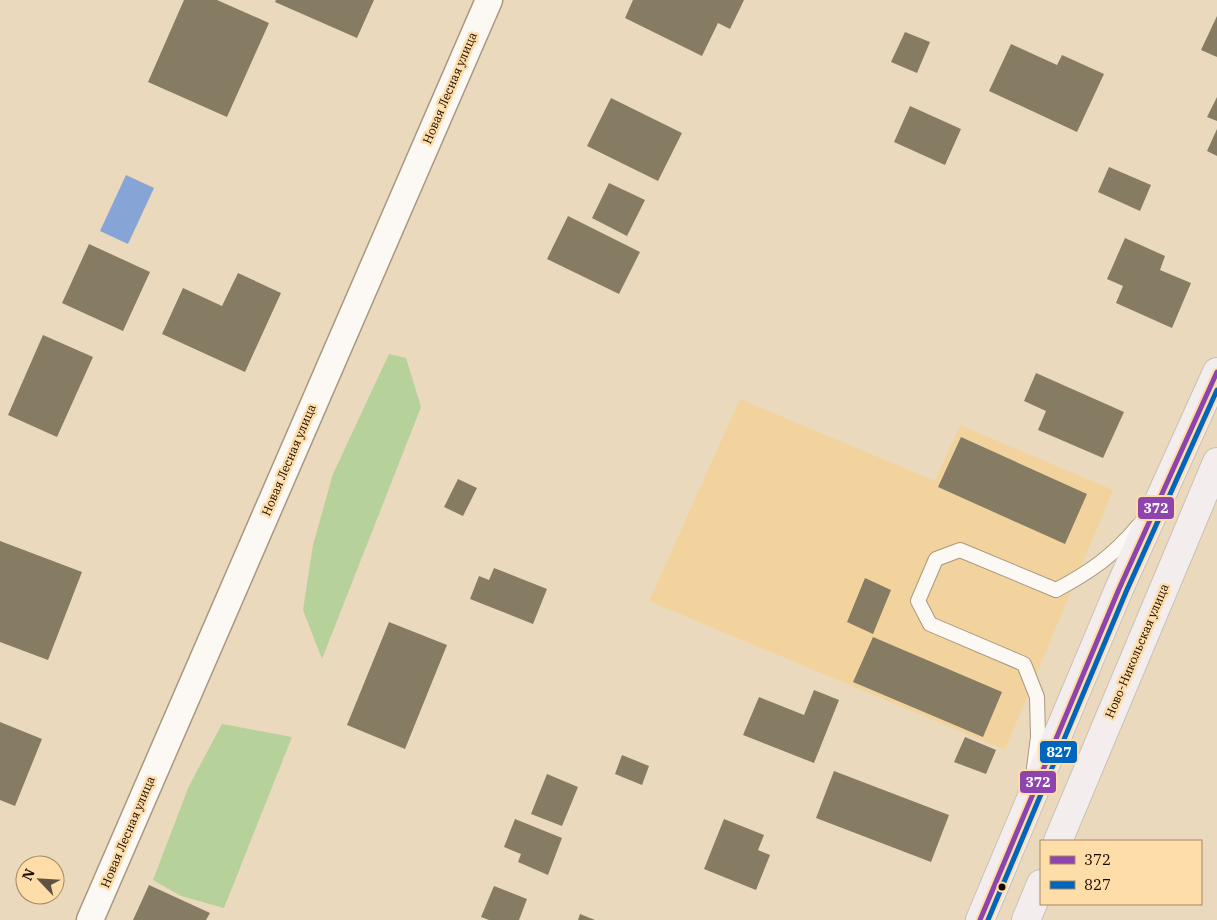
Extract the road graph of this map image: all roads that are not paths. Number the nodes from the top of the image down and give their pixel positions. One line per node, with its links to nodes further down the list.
1 (489, 0): 8 (street, Новая Лесная улица)
2 (1217, 372): 4 (main road)
3 (1217, 462): 6 (main road, Ново-Никольская улица)
4 (1157, 502): 5 (main road); 5 (lane)
5 (1032, 796): 9 (main road)
6 (1058, 840)
7 (1040, 886): 10 (main road)
8 (90, 920)
9 (980, 920)
10 (1026, 920)

